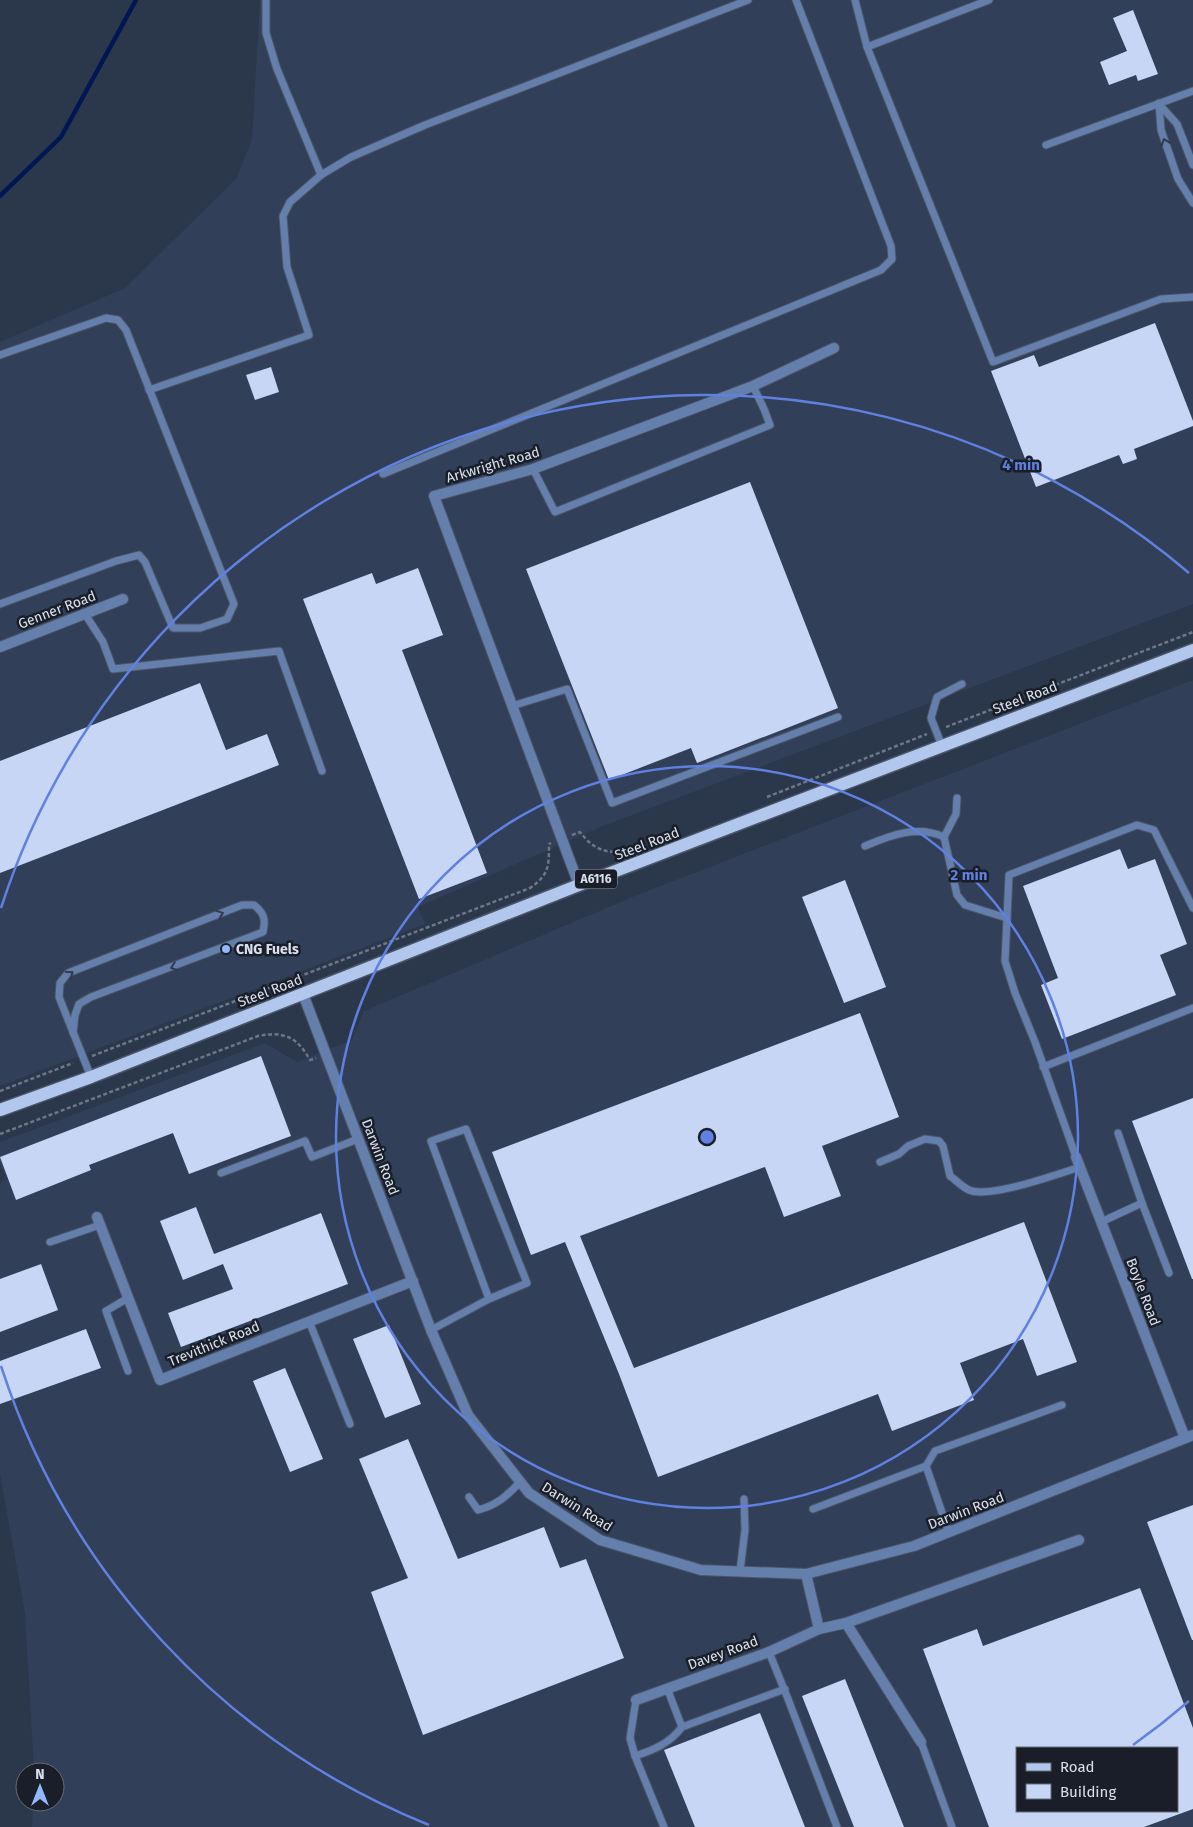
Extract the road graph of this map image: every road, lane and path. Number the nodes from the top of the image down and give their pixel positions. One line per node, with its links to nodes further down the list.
1 (266, 0): 11 (lane)
2 (748, 0): 11 (lane)
3 (796, 0): 19 (lane)
4 (855, 0): 6 (lane)
5 (988, 0): 6 (lane)
6 (867, 47): 13 (lane)
7 (1193, 91): 8 (lane)
8 (1159, 103): 9 (lane); 10 (lane); 12 (lane, one-way to 8)
9 (1046, 146)
10 (1193, 165)
11 (321, 175): 17 (lane)
12 (1193, 203)
13 (1193, 297)
14 (834, 348): 16 (street, Arkwright Road)
15 (0, 355): 17 (lane)
16 (752, 386): 18 (street, Arkwright Road); 18 (lane)
17 (149, 390): 21 (lane)
18 (532, 469): 27 (street, Arkwright Road)
19 (383, 474)
20 (124, 599): 22 (street, Genner Road)
21 (0, 604)
22 (85, 614): 24 (street, Genner Road); 31 (lane)
23 (1193, 632): 29 (path)
24 (0, 646)
25 (1193, 650): 30 (main road, Steel Road / A6116)
26 (962, 684): 29 (lane)
27 (512, 706): 28 (lane); 35 (street, Arkwright Road)
28 (838, 717)
29 (935, 731): 30 (lane); 32 (path)
30 (942, 746): 38 (main road, Steel Road / A6116)
31 (322, 771)
32 (765, 797)
33 (956, 798): 34 (lane)
34 (944, 837): 36 (lane); 40 (lane)
35 (562, 839): 37 (path); 38 (street, Arkwright Road); 45 (path)
36 (866, 846)
37 (627, 851)
38 (580, 886): 41 (main road, Steel Road / A6116)
39 (1193, 908): 40 (lane)
40 (1007, 918): 46 (lane)
41 (302, 994): 44 (street, Darwin Road); 47 (main road, Steel Road / A6116)
42 (1193, 1008): 46 (lane)
43 (73, 1033): 43 (lane, one-way to 43); 45 (lane)
44 (326, 1054): 50 (path); 52 (street, Darwin Road)
45 (84, 1059): 47 (lane); 48 (path)
46 (1043, 1067): 53 (lane)
47 (90, 1077): 49 (main road, Steel Road / A6116)
48 (0, 1091)
49 (0, 1110)
50 (0, 1134)
51 (1118, 1134): 57 (lane)
52 (358, 1139): 56 (lane); 62 (street, Darwin Road)
53 (1076, 1157): 55 (street, Boyle Road)
54 (880, 1162): 55 (lane)
55 (1080, 1167): 59 (street, Boyle Road)
56 (221, 1174)
57 (1142, 1203): 59 (lane); 61 (lane)
58 (99, 1221): 60 (lane); 63 (street, Trevithick Road)
59 (1101, 1222): 70 (street, Boyle Road)
60 (50, 1242)
61 (1169, 1273)
62 (413, 1281): 65 (street, Trevithick Road); 66 (street, Darwin Road)
63 (128, 1298): 65 (street, Trevithick Road); 67 (lane)
64 (489, 1299): 64 (lane); 66 (lane)
65 (309, 1321): 69 (lane)
66 (431, 1330): 72 (street, Darwin Road)
67 (128, 1372)
68 (1062, 1405): 71 (lane)
69 (350, 1424)
70 (1189, 1436): 76 (street, Darwin Road)
71 (926, 1466): 75 (lane); 76 (lane)
72 (520, 1482): 73 (lane); 78 (street, Darwin Road)
73 (468, 1497)
74 (744, 1499): 78 (lane)
75 (813, 1509)
76 (949, 1533): 79 (street, Darwin Road)
77 (1079, 1540): 80 (street, Davey Road)
78 (740, 1572): 79 (street, Darwin Road)
79 (806, 1574): 81 (street)
80 (846, 1623): 81 (street, Davey Road); 87 (street)
81 (819, 1628): 82 (street, Davey Road)
82 (769, 1652): 83 (street, Davey Road); 84 (lane)
83 (666, 1688): 85 (street, Davey Road); 86 (lane)
84 (784, 1690): 86 (lane); 90 (lane)
85 (636, 1700): 88 (lane)
86 (682, 1727): 88 (lane)
87 (921, 1742): 91 (lane)
88 (635, 1756): 89 (lane)
89 (664, 1827)
90 (837, 1827)
91 (952, 1827)

